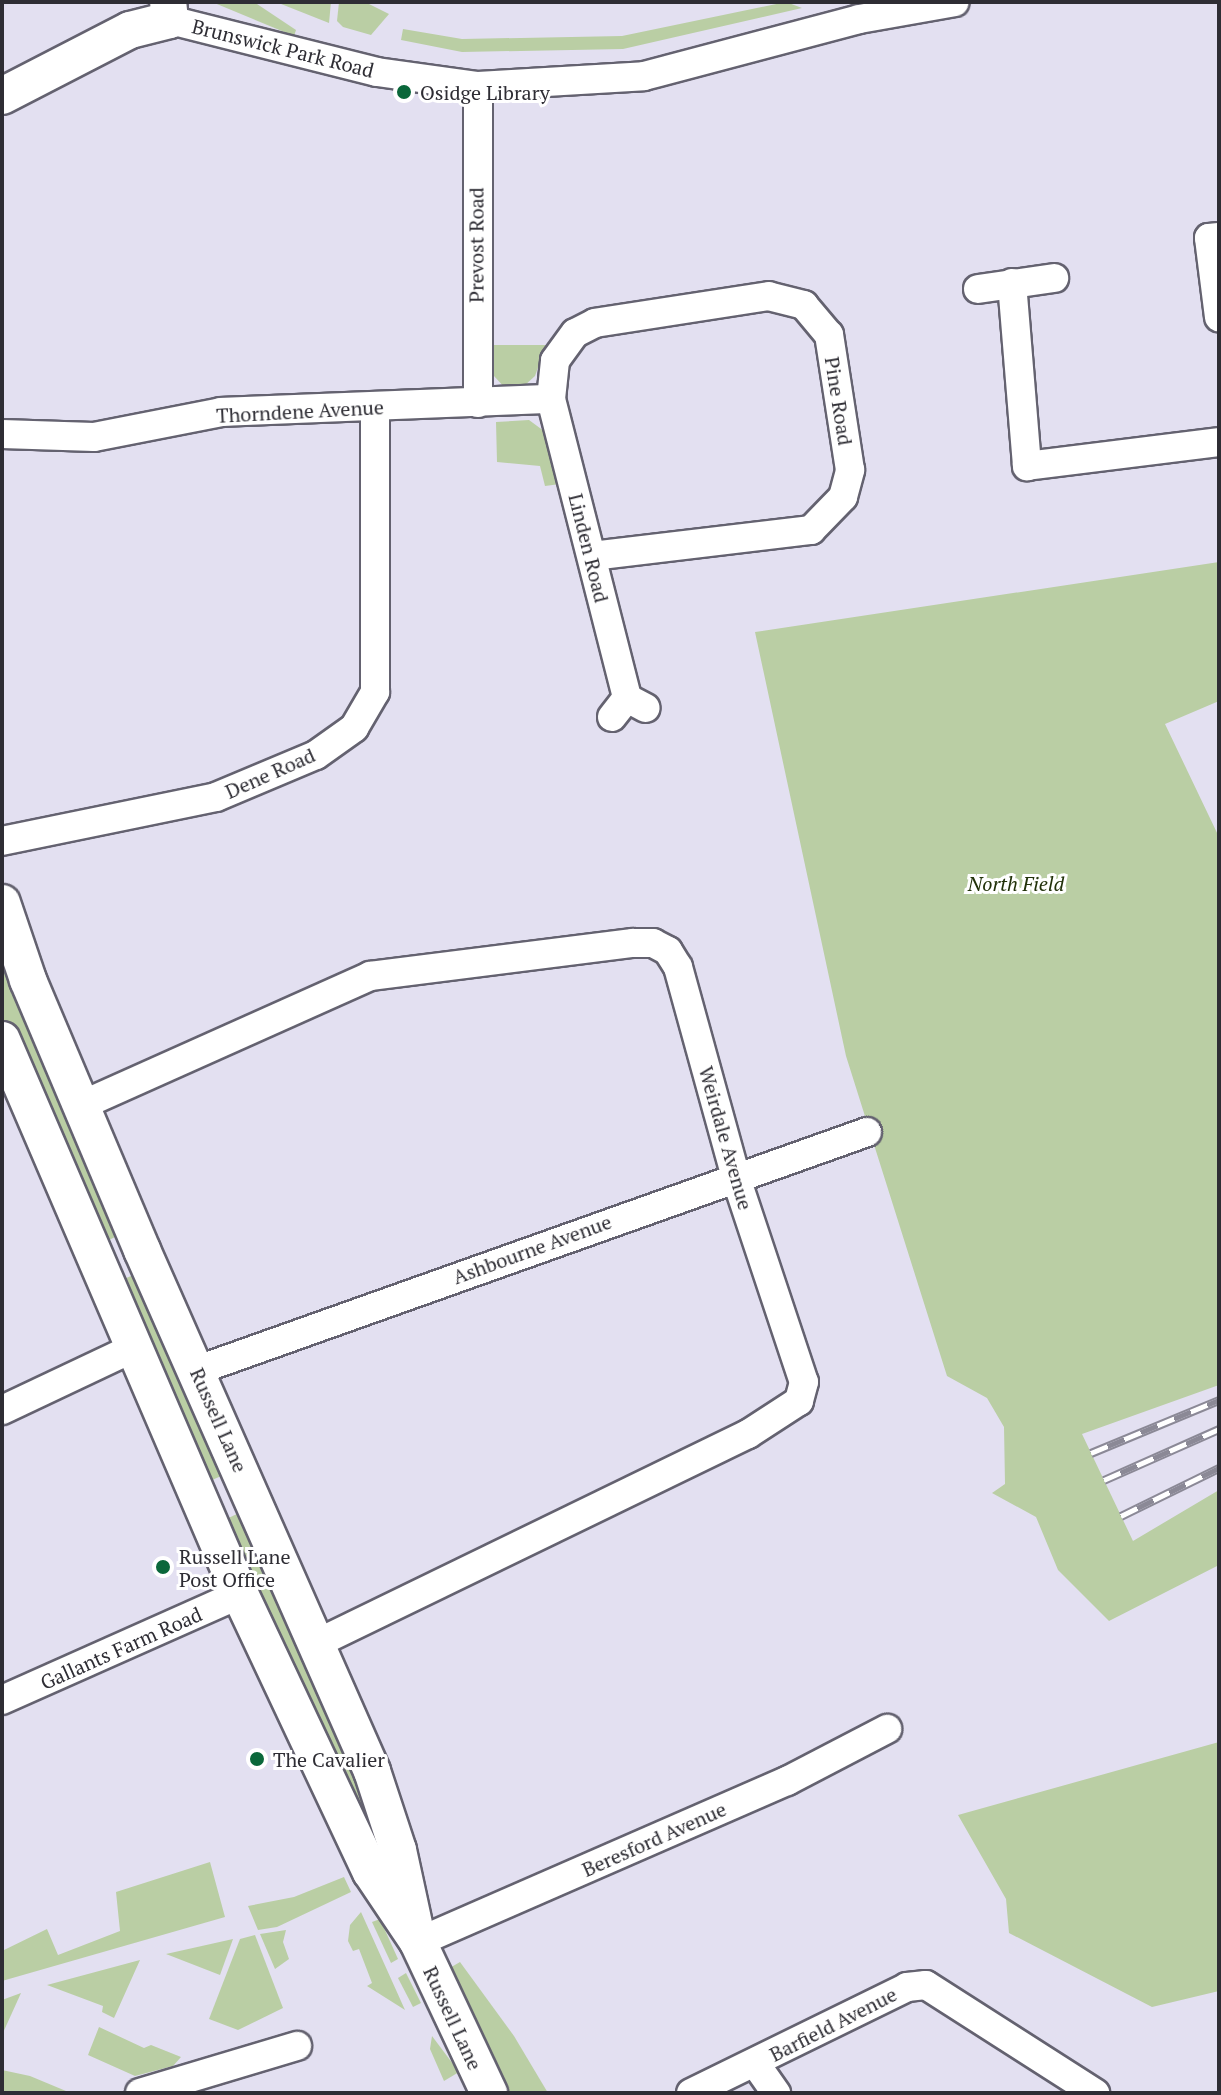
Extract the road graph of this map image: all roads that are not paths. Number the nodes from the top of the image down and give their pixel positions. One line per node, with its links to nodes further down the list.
1 (955, 2): 3 (street, Brunswick Park Road)
2 (169, 11): 4 (street, Brunswick Park Road); 5 (main road, Brunswick Park Road)
3 (858, 11): 4 (street, Brunswick Park Road)
4 (478, 86): 12 (street, Prevost Road)
5 (2, 96)
6 (1219, 237): 10 (street)
7 (1054, 278): 8 (street)
8 (1012, 283): 9 (street); 15 (street)
9 (978, 289)
10 (1219, 317)
11 (551, 399): 12 (street, Thorndene Avenue); 16 (street, Linden Road); 16 (street, Pine Road)
12 (478, 403): 13 (street, Thorndene Avenue)
13 (375, 408): 14 (street, Thorndene Avenue); 18 (street, Dene Road)
14 (2, 434)
15 (1219, 442)
16 (592, 556): 17 (street, Linden Road)
17 (628, 708)
18 (2, 841)
19 (2, 903): 21 (main road, Russell Lane)
20 (2, 1040): 25 (main road, Russell Lane)
21 (82, 1105): 23 (street, Weirdale Avenue); 24 (main road, Russell Lane)
22 (867, 1132): 23 (street, Ashbourne Avenue)
23 (736, 1178): 27 (street, Ashbourne Avenue); 32 (street, Weirdale Avenue)
24 (142, 1250): 25 (main road); 27 (main road, Russell Lane)
25 (99, 1265): 26 (main road, Russell Lane)
26 (133, 1348): 28 (street); 30 (main road, Russell Lane)
27 (198, 1370): 29 (main road, Russell Lane)
28 (2, 1410)
29 (247, 1483): 30 (main road); 32 (main road, Russell Lane)
30 (204, 1503): 31 (main road, Russell Lane)
31 (240, 1594): 33 (street, Gallants Farm Road); 35 (main road, Russell Lane)
32 (319, 1642): 35 (main road, Russell Lane)
33 (2, 1700)
34 (887, 1729): 35 (street, Beresford Avenue)
35 (418, 1942): 39 (main road, Russell Lane)
36 (297, 2046): 38 (street)
37 (755, 2063): 40 (street, Barfield Avenue); 41 (street); 42 (street, Barfield Avenue)
38 (140, 2093)
39 (489, 2093)
40 (691, 2093)
41 (776, 2093)
42 (1095, 2093)

